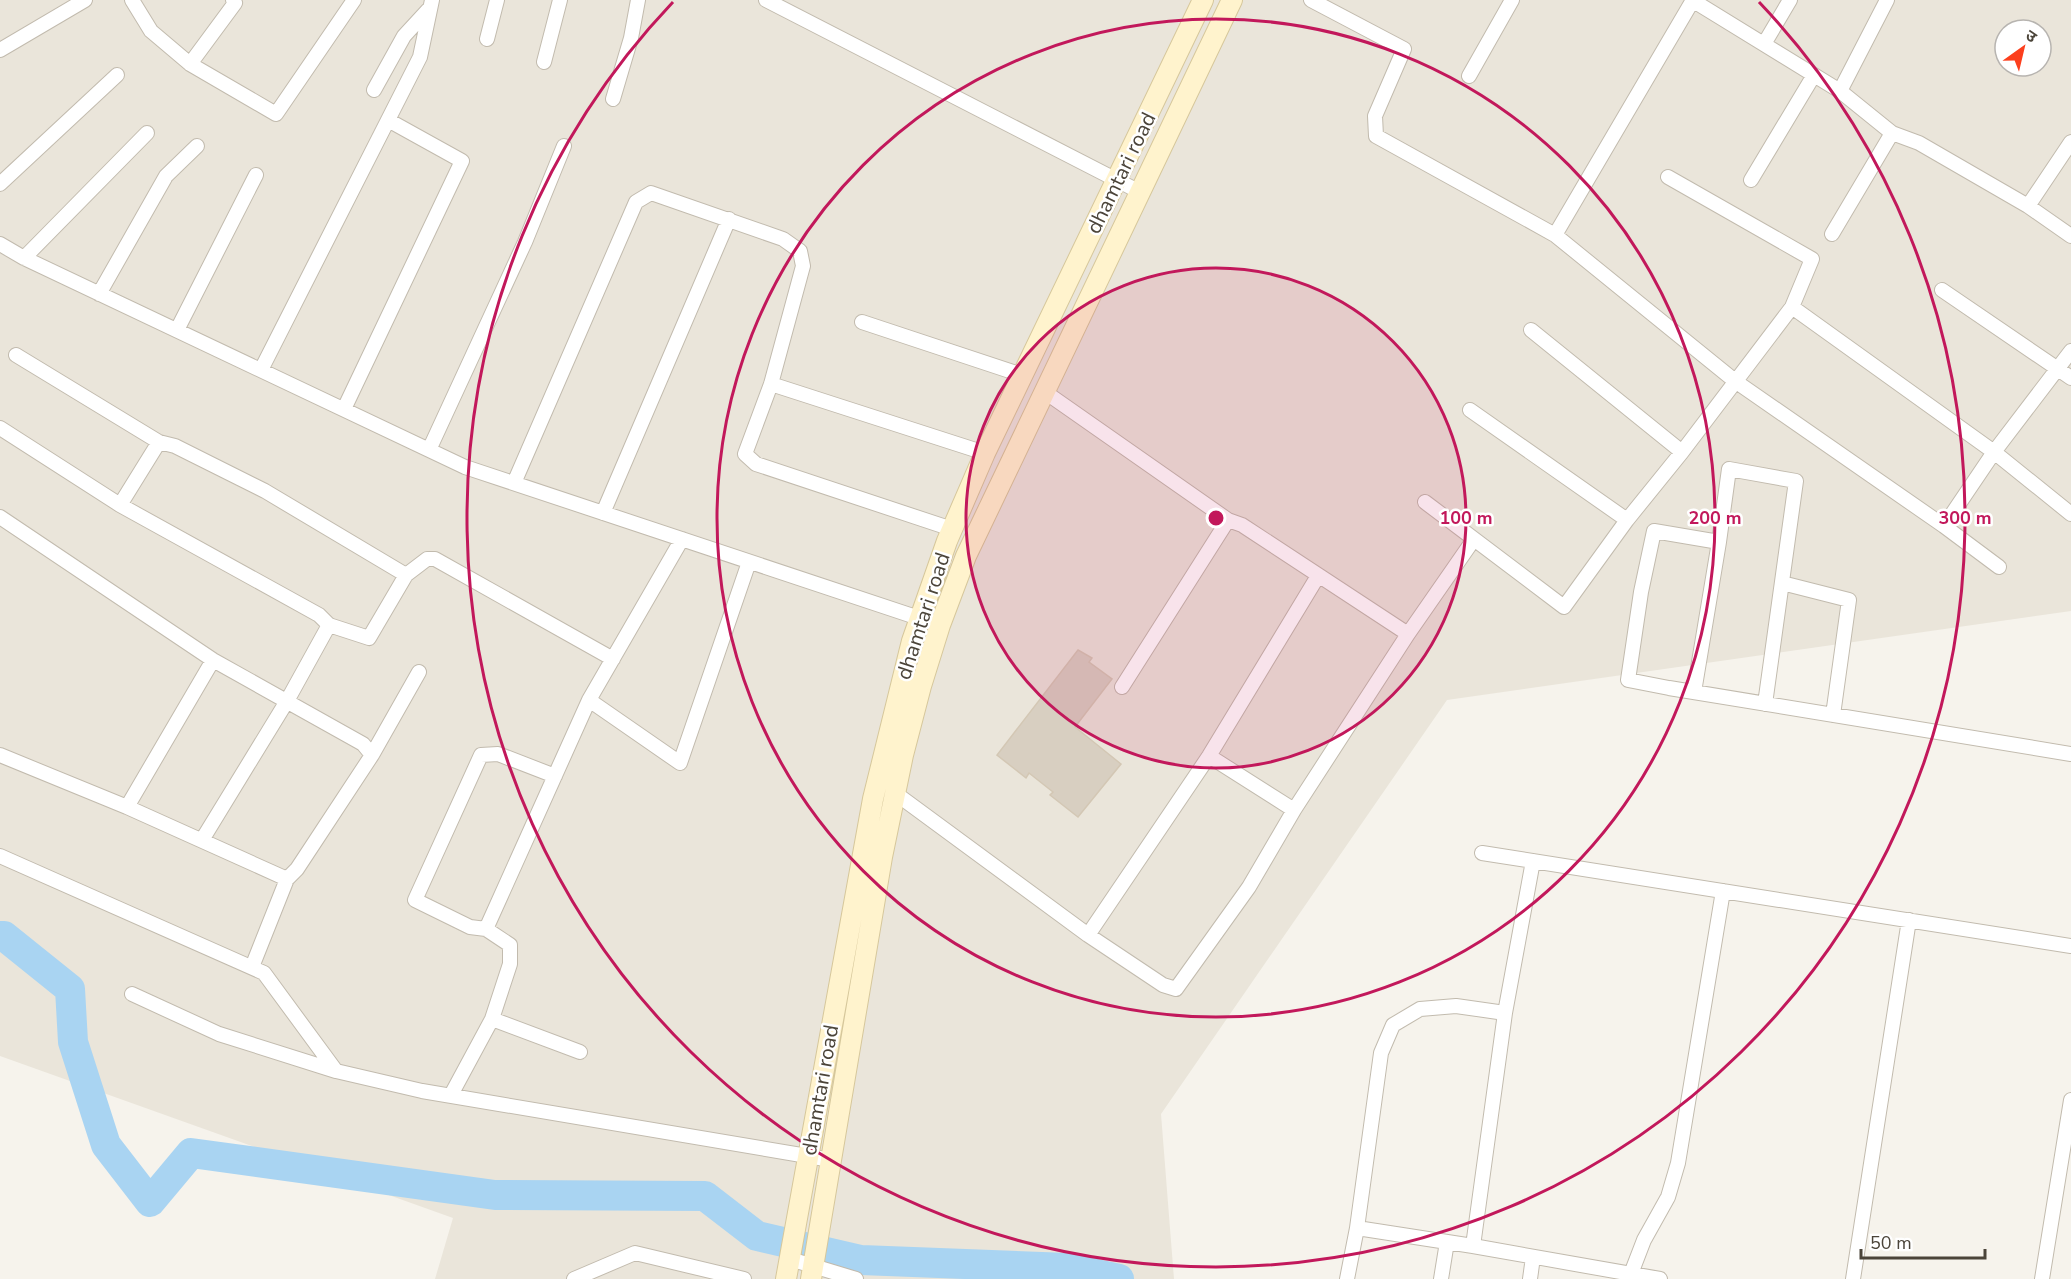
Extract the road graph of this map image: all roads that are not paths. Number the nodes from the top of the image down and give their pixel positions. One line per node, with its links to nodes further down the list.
1 (85, 0): 19 (street)
2 (132, 0): 21 (street)
3 (354, 0): 21 (street)
4 (497, 0): 17 (street)
5 (560, 0): 20 (street)
6 (638, 0): 27 (street)
7 (766, 0): 36 (street)
8 (1203, 0): 36 (main road, dhamtari road)
9 (1232, 0): 39 (main road)
10 (1311, 0): 43 (street)
11 (1512, 0): 24 (street)
12 (1692, 0): 18 (street); 43 (street)
13 (1790, 0): 18 (street)
14 (1887, 0): 26 (street)
15 (235, 1): 21 (street)
16 (430, 5): 25 (street); 28 (street)
17 (487, 39)
18 (1764, 44): 23 (street)
19 (0, 50)
20 (544, 62)
21 (190, 64)
22 (117, 75): 38 (street)
23 (1814, 75): 26 (street); 37 (street)
24 (1469, 76)
25 (374, 90)
26 (1840, 91): 29 (street)
27 (613, 99)
28 (388, 120): 56 (street); 62 (street)
29 (1892, 133): 40 (street); 42 (street)
30 (147, 134): 46 (street)
31 (2071, 142): 40 (street)
32 (197, 146): 48 (street)
33 (564, 146): 66 (street)
34 (256, 175): 51 (street)
35 (1668, 177): 49 (street)
36 (1118, 180): 39 (street); 57 (main road, dhamtari road)
37 (1751, 180)
38 (0, 184)
39 (1140, 192): 61 (main road)
40 (2028, 206): 44 (street)
41 (729, 219): 60 (street); 70 (street); 73 (street)
42 (1832, 234)
43 (1554, 236): 59 (street)
44 (2071, 237)
45 (0, 244): 46 (street)
46 (24, 258): 48 (street)
47 (1942, 290): 55 (street)
48 (99, 294): 51 (street)
49 (1792, 307): 59 (street); 68 (street)
50 (862, 322): 57 (street)
51 (177, 330): 56 (street)
52 (1531, 330): 67 (street)
53 (2071, 351): 55 (street)
54 (16, 355): 65 (street)
55 (2057, 368): 58 (street); 68 (street)
56 (261, 370): 62 (street)
57 (1022, 377): 69 (main road, dhamtari road)
58 (2071, 378)
59 (1735, 381): 67 (street); 78 (street)
60 (771, 384): 69 (street); 79 (street)
61 (1045, 392): 76 (street); 90 (main road)
62 (344, 409): 66 (street)
63 (1470, 411): 77 (street)
64 (0, 428): 72 (street)
65 (159, 442): 72 (street); 85 (street)
66 (429, 450): 70 (street)
67 (1682, 452): 77 (street)
68 (1994, 452): 74 (street); 78 (street)
69 (986, 453): 79 (main road, dhamtari road)
70 (514, 483): 73 (street)
71 (1425, 502): 81 (street)
72 (120, 505): 89 (street)
73 (603, 513): 80 (street)
74 (2071, 514)
75 (0, 517): 93 (street)
76 (1228, 520): 86 (street); 95 (street)
77 (1627, 520): 81 (street)
78 (1944, 526): 84 (street)
79 (952, 529): 88 (main road, dhamtari road)
80 (682, 539): 83 (street); 92 (street)
81 (1474, 539): 91 (street)
82 (1719, 542): 87 (street); 96 (street); 96 (street)
83 (749, 562): 88 (street); 97 (street)
84 (1999, 567)
85 (406, 575): 89 (street); 92 (street)
86 (1318, 576): 91 (street); 104 (street)
87 (1782, 583): 99 (street); 100 (street)
88 (920, 618): 90 (street); 128 (main road, dhamtari road)
89 (329, 625): 98 (street)
90 (940, 625): 106 (main road)
91 (1408, 634): 108 (street)
92 (613, 659): 97 (street)
93 (213, 660): 98 (street); 107 (street)
94 (419, 672): 103 (street)
95 (1122, 687)
96 (1694, 692): 99 (street)
97 (590, 700): 105 (street)
98 (287, 701): 103 (street); 109 (street)
99 (1765, 704): 100 (street)
100 (1833, 715): 101 (street)
101 (2071, 754)
102 (0, 755): 107 (street)
103 (372, 755): 113 (street)
104 (1209, 756): 108 (street); 117 (street)
105 (555, 776): 116 (street); 116 (street)
106 (895, 793): 117 (street); 129 (main road)
107 (127, 807): 109 (street)
108 (1294, 810): 117 (street)
109 (202, 840): 113 (street)
110 (1482, 853): 112 (street)
111 (0, 856): 119 (street)
112 (1533, 861): 114 (street); 121 (street)
113 (287, 879): 119 (street)
114 (1723, 891): 115 (street); 136 (street)
115 (1909, 920): 118 (street); 145 (street)
116 (486, 929): 122 (street)
117 (1088, 935)
118 (2071, 946)
119 (252, 968): 124 (street)
120 (132, 994): 124 (street)
121 (1505, 1013): 130 (street); 132 (street)
122 (492, 1019): 123 (street); 125 (street)
123 (580, 1052)
124 (336, 1071): 125 (street)
125 (451, 1095): 128 (street)
126 (2071, 1100): 127 (street)
127 (2069, 1123): 146 (street)
128 (808, 1155): 129 (street); 134 (main road, dhamtari road)
129 (831, 1160): 135 (main road)
130 (1357, 1228): 131 (street); 141 (street)
131 (1447, 1242): 132 (street); 142 (street)
132 (1473, 1246): 133 (street)
133 (1533, 1257): 136 (street); 143 (street)
134 (790, 1258): 135 (street); 139 (main road, dhamtari road)
135 (812, 1270): 140 (street)
136 (1629, 1276): 144 (street)
137 (575, 1279): 138 (street)
138 (744, 1279)
139 (786, 1279)
140 (856, 1279)
141 (1347, 1279)
142 (1441, 1279)
143 (1530, 1279)
144 (1660, 1279)
145 (1852, 1279)
146 (2042, 1279)

